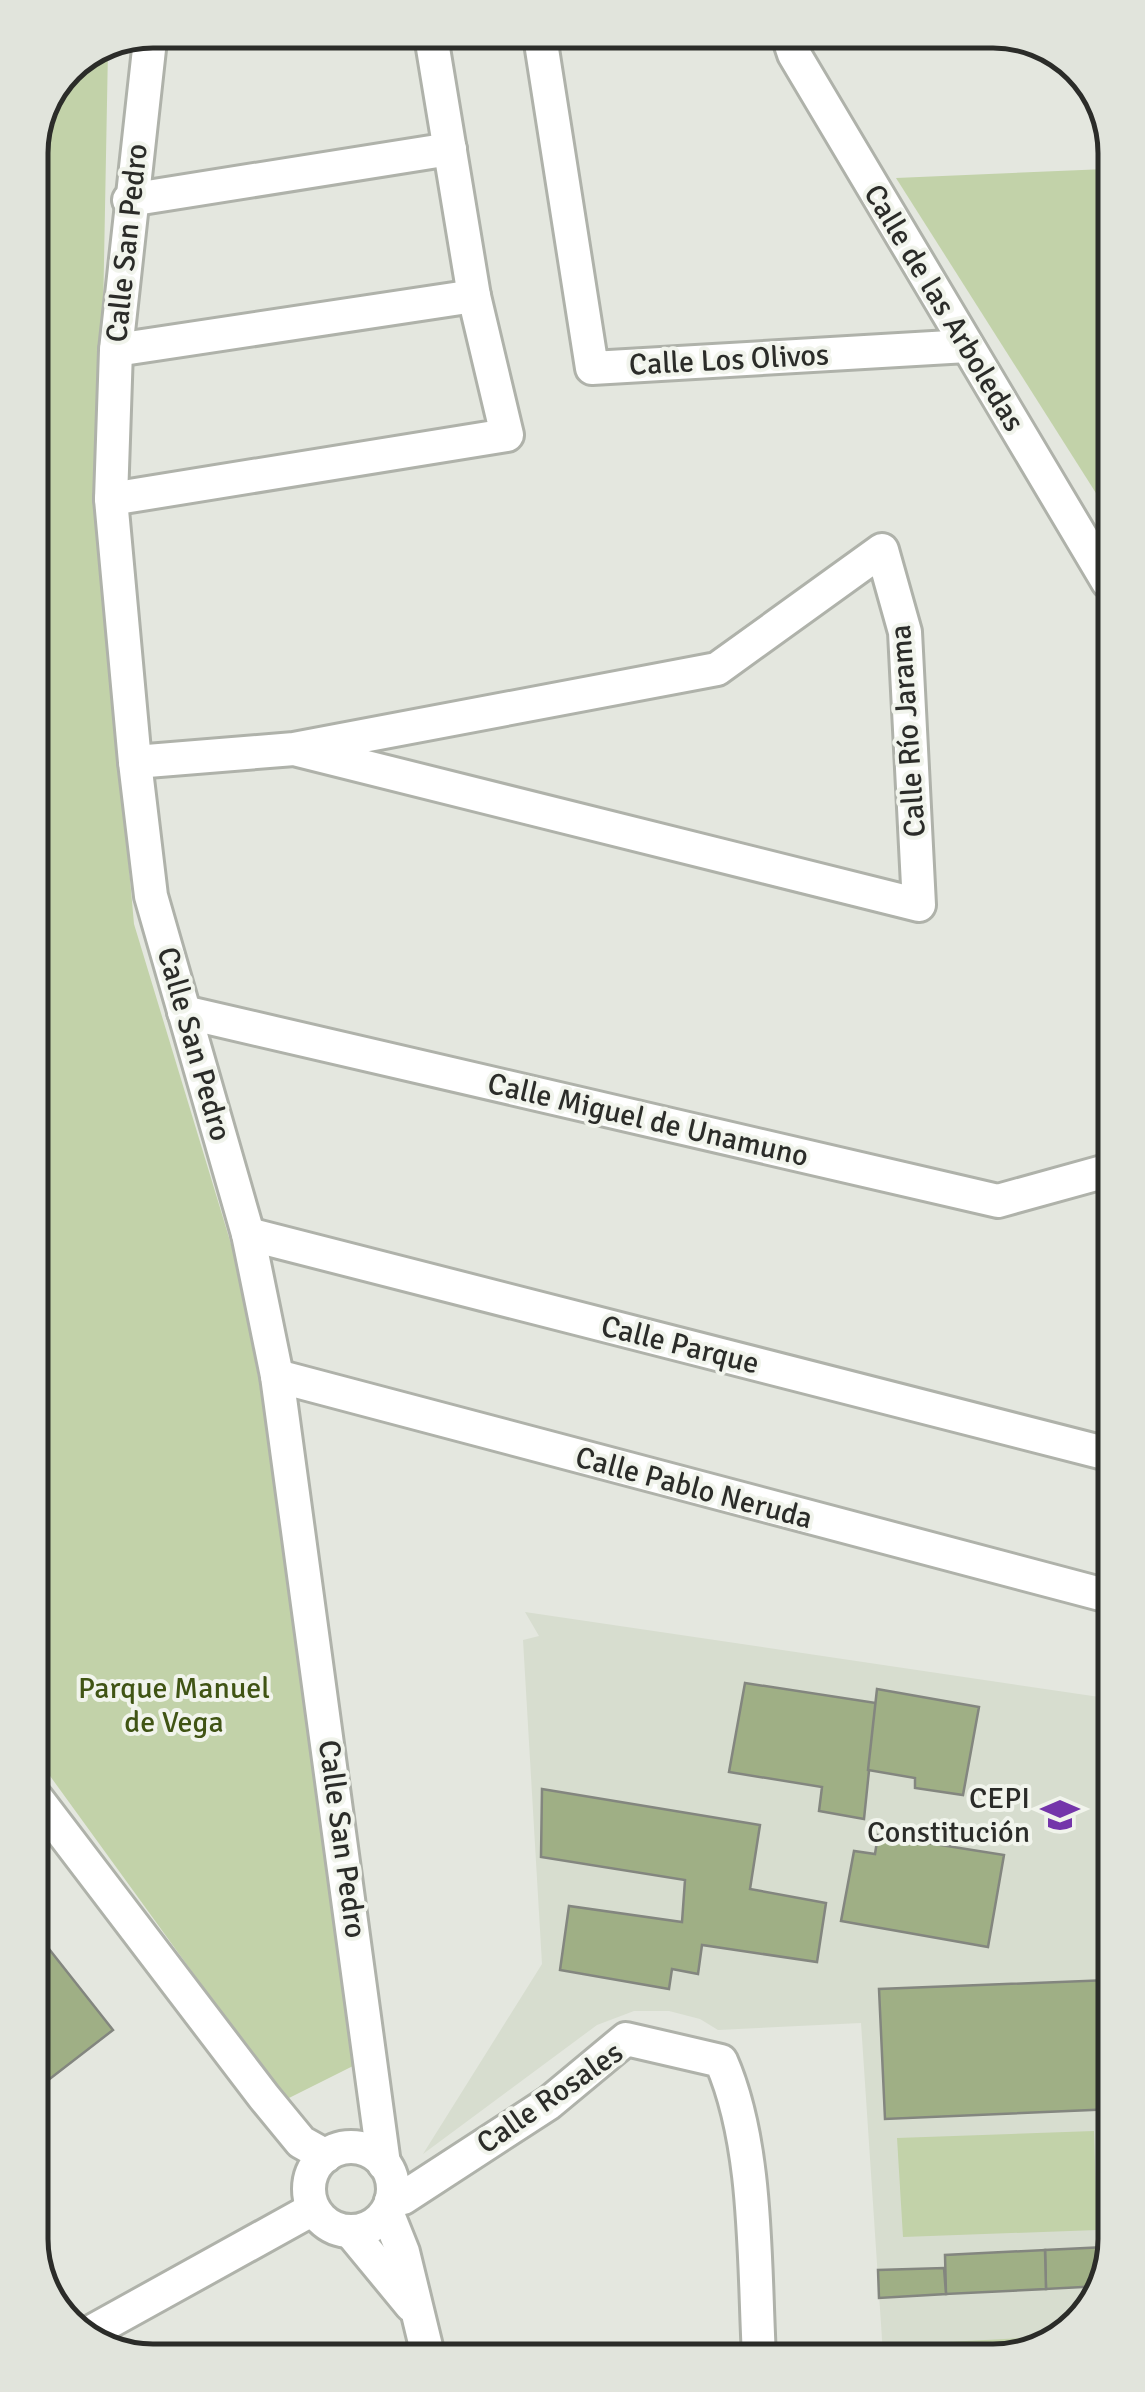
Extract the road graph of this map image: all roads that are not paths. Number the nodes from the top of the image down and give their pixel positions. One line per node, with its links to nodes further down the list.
1 (155, 48): 6 (street, Calle San Pedro)
2 (433, 48): 5 (street)
3 (542, 48): 8 (street, Calle Los Olivos)
4 (792, 48): 8 (street, Calle de las Arboledas)
5 (450, 148): 6 (street); 7 (street)
6 (130, 200): 9 (street, Calle San Pedro)
7 (474, 296): 9 (street); 10 (street)
8 (967, 346): 11 (street, Calle de las Arboledas)
9 (116, 350): 10 (street, Calle San Pedro)
10 (111, 500): 13 (street, Calle San Pedro)
11 (1098, 565)
12 (294, 749): 12 (street, Calle Río Jarama); 13 (street, Calle Río Jarama)
13 (136, 762): 14 (street, Calle San Pedro)
14 (184, 1012): 15 (street, Calle Miguel de Unamuno); 16 (street, Calle San Pedro)
15 (1098, 1173)
16 (248, 1234): 17 (street, Calle San Pedro); 18 (street, Calle Parque)
17 (277, 1376): 19 (street, Calle Pablo Neruda); 21 (street, Calle San Pedro)
18 (1098, 1451)
19 (1098, 1593)
20 (48, 1813): 21 (street)
21 (356, 2156): 22 (street); 23 (street)
22 (389, 2206): 24 (street); 25 (street); 28 (street, Calle Rosales)
23 (314, 2208): 24 (street); 26 (street)
24 (350, 2232): 25 (street)
25 (414, 2308): 27 (street)
26 (97, 2328)
27 (425, 2344)
28 (758, 2344)

